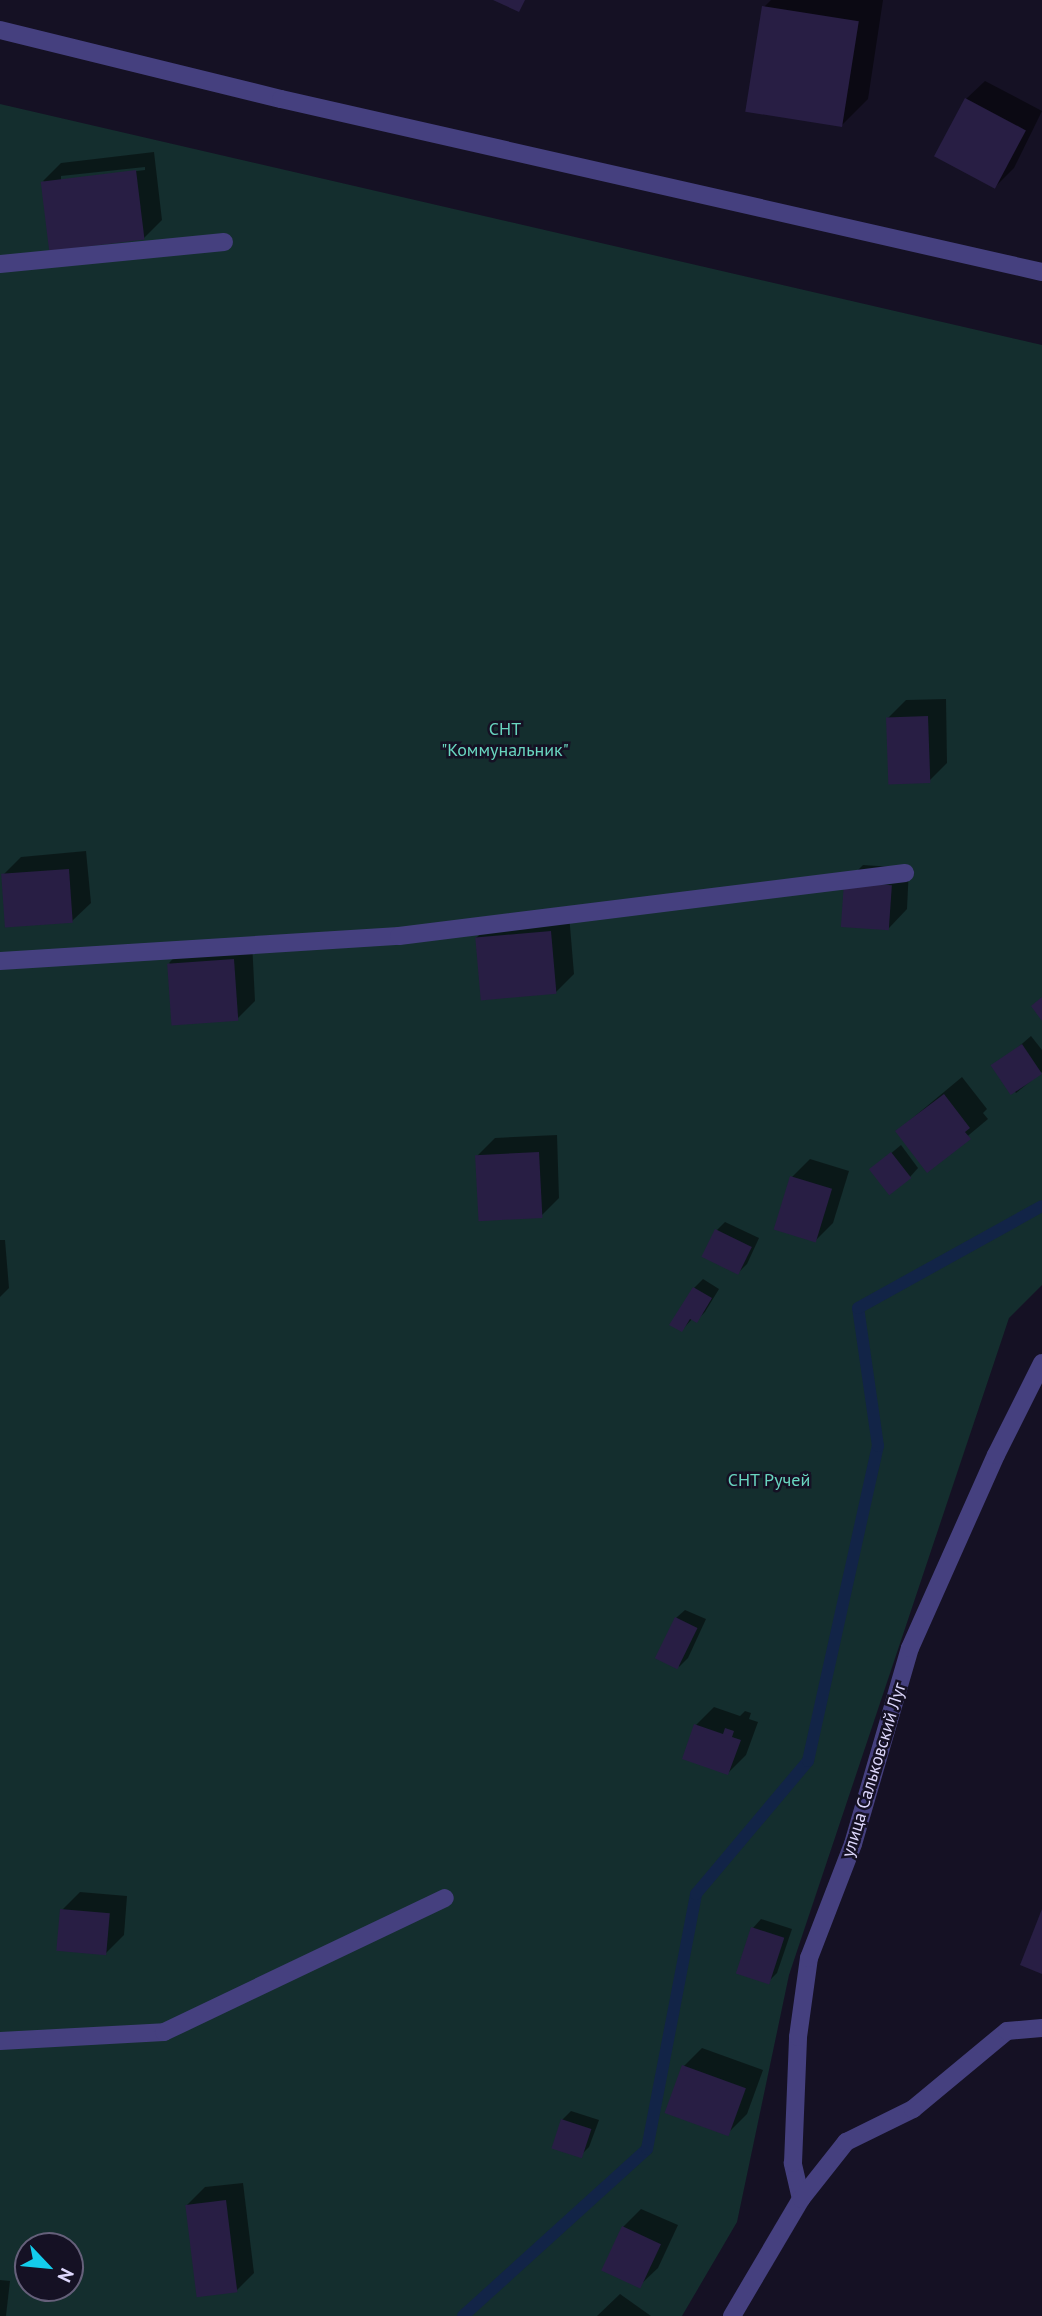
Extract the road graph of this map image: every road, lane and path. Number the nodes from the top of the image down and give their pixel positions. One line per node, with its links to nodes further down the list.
1 (0, 30): 4 (street)
2 (224, 242): 3 (street)
3 (0, 264)
4 (1042, 272)
5 (905, 873): 6 (street)
6 (0, 961)
7 (1042, 1363): 11 (street, улица Сальковский Луг)
8 (445, 1898): 10 (street)
9 (1042, 2028): 11 (street)
10 (0, 2041)
11 (801, 2199): 12 (street)
12 (732, 2316)

